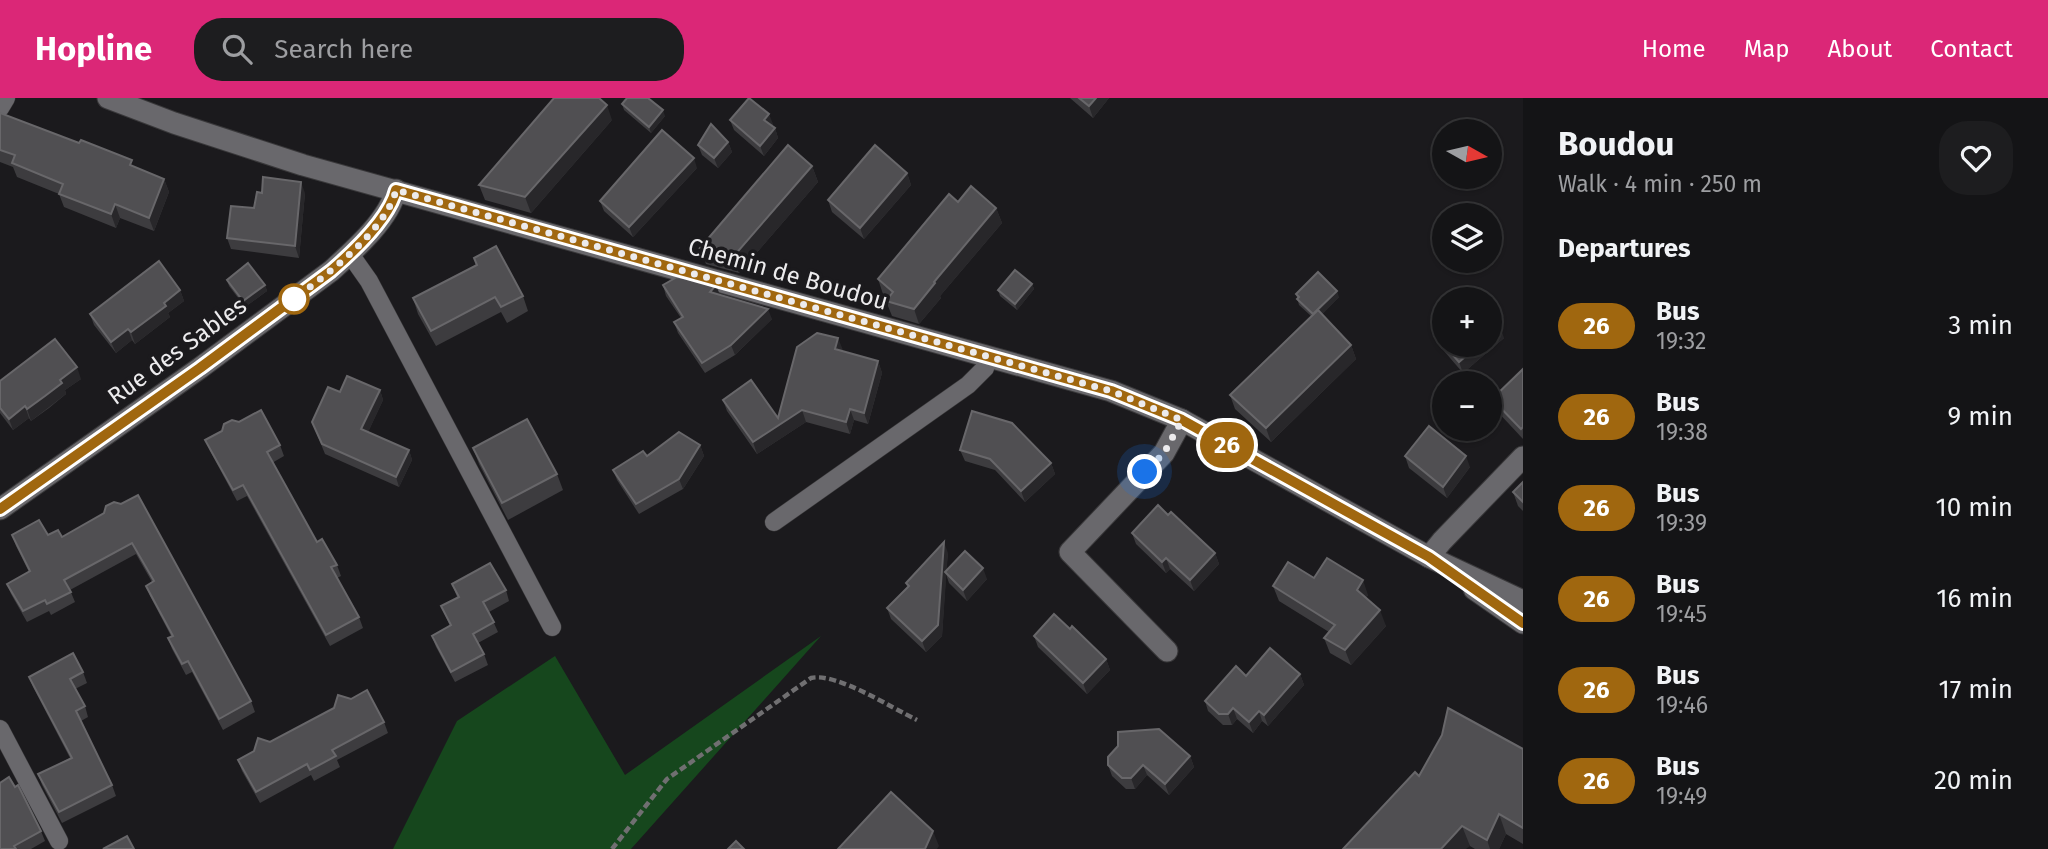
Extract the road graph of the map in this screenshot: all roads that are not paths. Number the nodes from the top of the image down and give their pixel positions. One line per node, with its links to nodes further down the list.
1 (6, 98): 3 (lane)
2 (108, 98): 4 (street, Chemin de Boudou)
3 (0, 108)
4 (396, 190): 5 (street, Rue des Sables); 6 (street, Chemin de Boudou)
5 (350, 254): 9 (street, Rue des Sables); 14 (lane)
6 (988, 356): 7 (street, Chemin de Boudou); 10 (lane)
7 (1182, 420): 11 (street, Chemin de Boudou); 15 (street)
8 (1523, 457): 11 (street)
9 (0, 509)
10 (774, 522)
11 (1429, 557): 12 (street, Chemin de Boudou); 13 (street, Chemin de Boudou)
12 (1523, 601)
13 (1523, 623)
14 (552, 627)
15 (1167, 651)
16 (0, 729): 17 (lane)
17 (59, 841)

